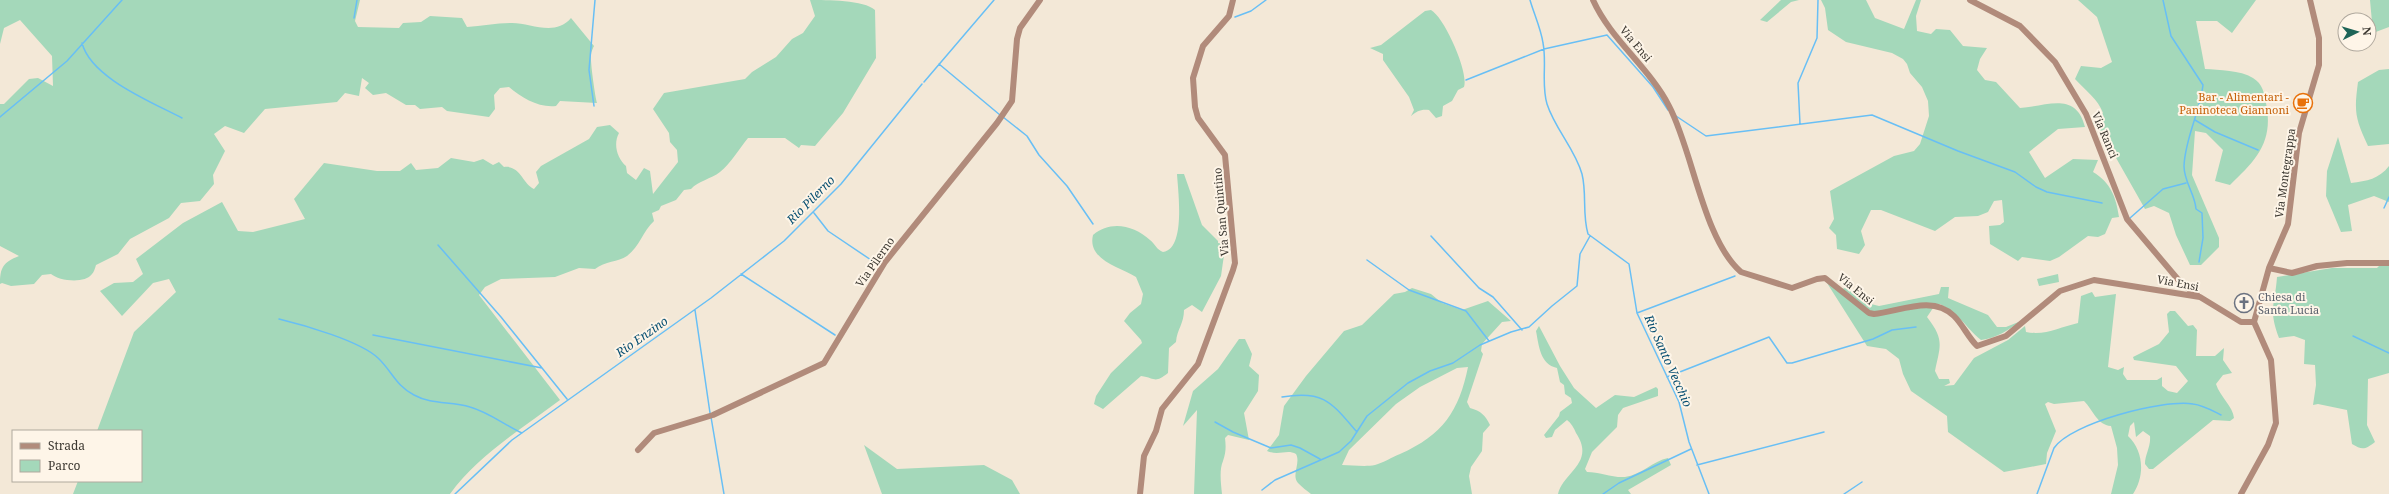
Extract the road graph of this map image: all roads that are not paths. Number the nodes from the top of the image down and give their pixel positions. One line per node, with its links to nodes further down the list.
1 (1040, 0): 10 (street, Via Pilerno)
2 (1233, 0): 11 (street, Via San Quintino)
3 (1593, 0): 8 (street, Via Ensi)
4 (1970, 0): 8 (street, Via Ranci)
5 (2310, 0): 7 (street, Via Montegrappa)
6 (2389, 263): 7 (street)
7 (2269, 268): 9 (street, Via Montegrappa)
8 (2200, 297): 9 (street, Via Ensi)
9 (2254, 322): 12 (street)
10 (638, 450)
11 (1140, 494)
12 (2241, 494)

